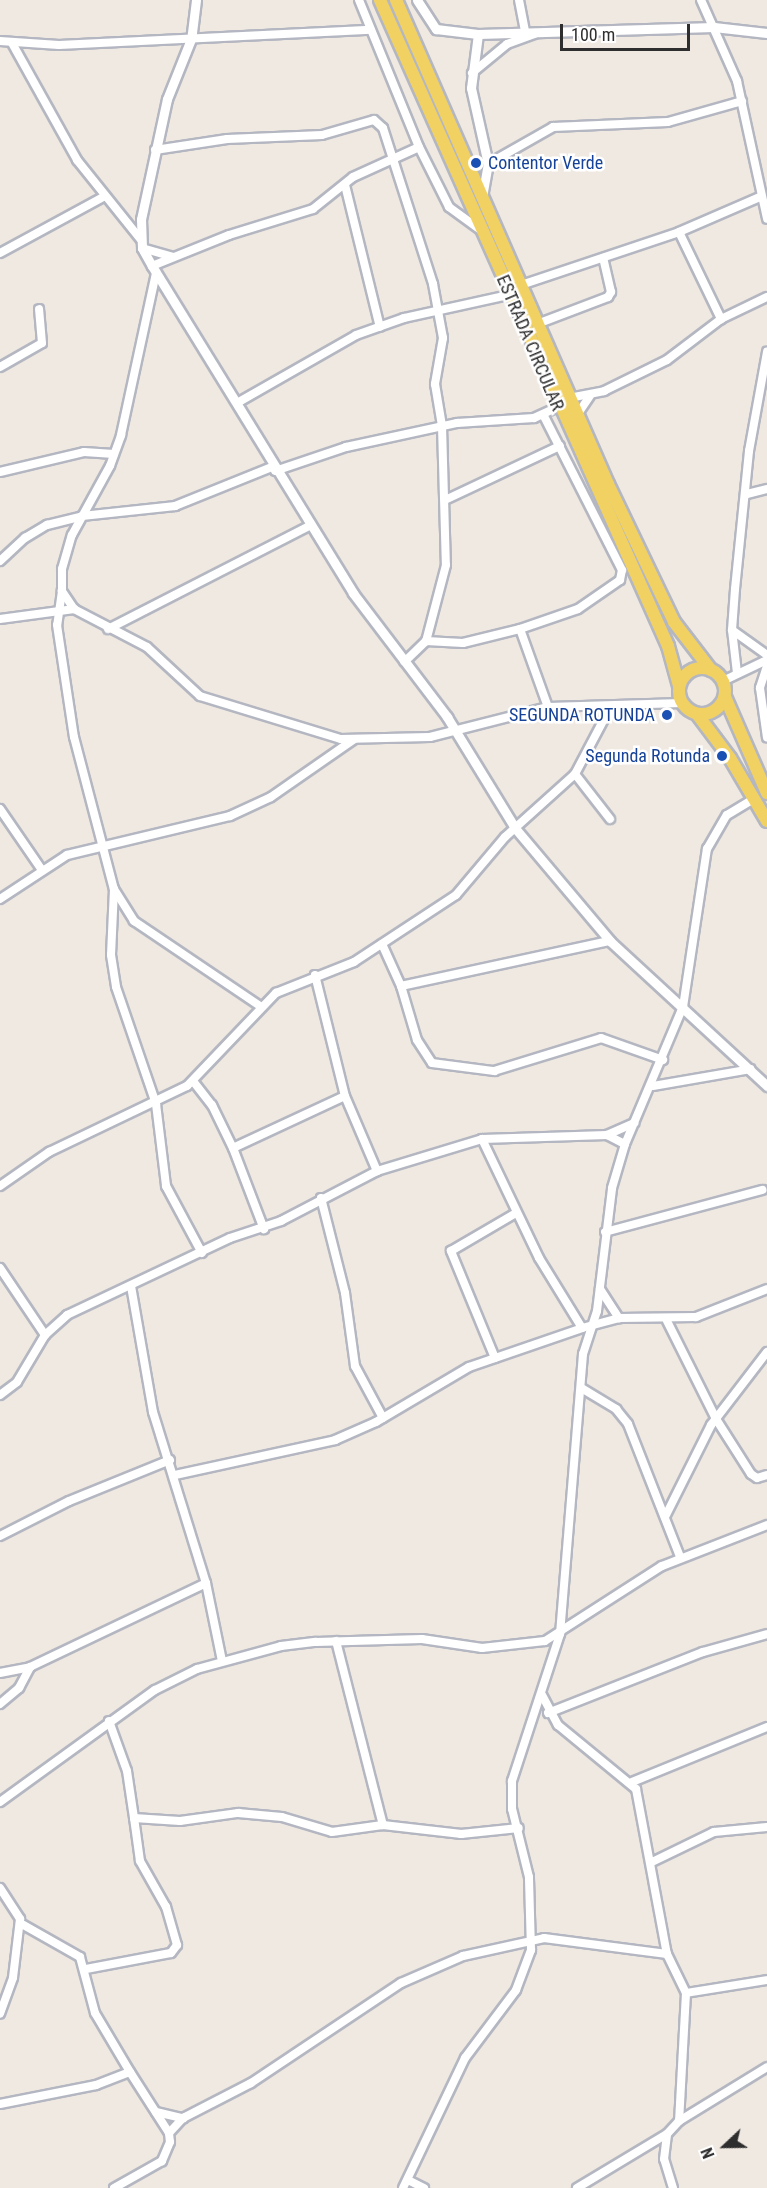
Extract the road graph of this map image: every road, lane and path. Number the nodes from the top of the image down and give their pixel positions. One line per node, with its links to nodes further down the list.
1 (196, 0): 14 (street)
2 (359, 0): 9 (street)
3 (380, 0): 28 (main road, ESTRADA CIRCULAR)
4 (396, 0): 26 (main road, ESTRADA CIRCULAR)
5 (417, 0): 13 (street)
6 (519, 0): 10 (street)
7 (701, 0): 8 (street)
8 (714, 27): 11 (street); 12 (street); 18 (street)
9 (371, 30): 14 (street); 19 (street)
10 (525, 31): 11 (street); 13 (street)
11 (540, 32): 17 (street)
12 (767, 33)
13 (478, 34): 17 (street)
14 (192, 39): 16 (street); 20 (street)
15 (0, 41): 16 (street)
16 (12, 43): 24 (street)
17 (471, 74): 22 (street)
18 (742, 101): 22 (street); 25 (street)
19 (419, 147): 21 (street); 28 (street)
20 (155, 150): 21 (street); 30 (street)
21 (395, 157): 23 (street); 39 (street)
22 (488, 164): 26 (street)
23 (345, 185): 32 (street); 42 (street)
24 (105, 196): 30 (street); 31 (street)
25 (762, 196): 27 (street); 29 (street)
26 (482, 197): 35 (main road, ESTRADA CIRCULAR)
27 (767, 219)
28 (483, 230): 36 (main road, ESTRADA CIRCULAR)
29 (679, 232): 33 (street); 40 (street)
30 (142, 244): 32 (street); 34 (street)
31 (0, 253)
32 (173, 257): 34 (street)
33 (603, 258): 35 (street); 41 (street)
34 (154, 270): 47 (street); 55 (street)
35 (521, 285): 41 (main road, ESTRADA CIRCULAR)
36 (509, 295): 39 (street); 48 (main road, ESTRADA CIRCULAR)
37 (767, 297): 40 (street)
38 (39, 309): 44 (street)
39 (439, 313): 42 (street); 53 (street)
40 (721, 319): 45 (street)
41 (537, 324): 46 (main road, ESTRADA CIRCULAR)
42 (380, 327): 47 (street)
43 (767, 352): 49 (street)
44 (0, 368)
45 (590, 396): 46 (street); 52 (street)
46 (569, 398): 52 (main road, ESTRADA CIRCULAR)
47 (237, 403): 56 (street)
48 (558, 407): 51 (street); 79 (main road, ESTRADA CIRCULAR)
49 (757, 408): 50 (street); 59 (street)
50 (767, 412)
51 (544, 416): 53 (street); 54 (street)
52 (577, 416): 76 (main road, ESTRADA CIRCULAR)
53 (442, 426): 56 (street); 60 (street)
54 (560, 446): 60 (street); 69 (street)
55 (114, 454): 57 (street); 61 (street)
56 (273, 469): 61 (street); 62 (street)
57 (0, 472)
58 (767, 489): 59 (street)
59 (747, 494): 70 (street)
60 (445, 500): 71 (street)
61 (82, 516): 63 (street); 64 (street)
62 (311, 525): 68 (street); 74 (street)
63 (0, 561)
64 (62, 591): 65 (street); 66 (street)
65 (74, 609): 66 (street); 68 (street)
66 (56, 612): 67 (street); 95 (street)
67 (0, 619)
68 (108, 629): 87 (street)
69 (520, 629): 71 (street); 83 (street)
70 (732, 630): 72 (street); 77 (street)
71 (426, 641): 74 (street)
72 (767, 655)
73 (767, 660): 77 (street)
74 (404, 662): 85 (street)
75 (767, 666): 86 (street)
76 (711, 670): 78 (main road); 79 (main road)
77 (737, 673): 78 (street)
78 (723, 681): 80 (main road)
79 (679, 686): 81 (main road)
80 (724, 697): 84 (main road); 89 (main road)
81 (682, 704): 82 (street); 84 (main road)
82 (611, 706): 83 (street); 88 (street)
83 (548, 707): 85 (street)
84 (697, 714): 90 (main road)
85 (457, 732): 87 (street); 94 (street)
86 (767, 738)
87 (354, 739): 95 (street)
88 (575, 774): 92 (street); 94 (street)
89 (767, 792)
90 (754, 799): 93 (main road); 104 (street)
91 (0, 809): 96 (street)
92 (610, 819)
93 (767, 821)
94 (515, 828): 99 (street); 100 (street)
95 (104, 844): 96 (street); 97 (street)
96 (42, 870): 98 (street)
97 (114, 889): 103 (street); 111 (street)
98 (0, 898)
99 (610, 941): 102 (street); 104 (street)
100 (382, 944): 101 (street); 102 (street)
101 (315, 975): 103 (street); 110 (street)
102 (401, 986): 105 (street)
103 (260, 1006): 107 (street)
104 (683, 1007): 105 (street); 106 (street)
105 (663, 1060): 108 (street)
106 (751, 1069): 108 (street); 109 (street)
107 (193, 1080): 111 (street); 117 (street)
108 (653, 1086): 112 (street)
109 (767, 1086)
110 (345, 1096): 117 (street); 119 (street)
111 (156, 1104): 120 (street); 126 (street)
112 (634, 1123): 113 (street); 116 (street)
113 (607, 1136): 114 (street); 116 (street)
114 (499, 1137): 115 (street); 118 (street)
115 (482, 1139): 118 (street); 119 (street)
116 (625, 1144): 125 (street)
117 (233, 1148): 124 (street)
118 (491, 1155): 123 (street)
119 (377, 1172): 122 (street)
120 (0, 1186)
121 (762, 1190): 125 (street)
122 (321, 1198): 124 (street); 140 (street)
123 (516, 1213): 134 (street); 137 (street)
124 (264, 1228): 126 (street)
125 (605, 1232): 129 (street)
126 (202, 1253): 128 (street)
127 (0, 1268): 135 (street)
128 (131, 1287): 135 (street); 142 (street)
129 (600, 1289): 131 (street); 133 (street)
130 (767, 1289): 132 (street)
131 (619, 1318): 132 (street); 133 (street)
132 (667, 1321): 141 (street)
133 (592, 1326): 134 (street); 138 (street)
134 (582, 1328): 137 (street)
135 (45, 1335): 139 (street)
136 (767, 1352): 141 (street)
137 (495, 1358): 140 (street)
138 (583, 1389): 145 (street); 150 (street)
139 (0, 1395)
140 (383, 1418): 143 (street)
141 (716, 1419): 144 (street); 145 (street)
142 (170, 1460): 143 (street); 147 (street)
143 (174, 1475): 149 (street)
144 (767, 1475)
145 (665, 1517): 148 (street)
146 (767, 1525): 148 (street)
147 (0, 1536)
148 (680, 1557): 150 (street)
149 (206, 1582): 153 (street); 154 (street)
150 (560, 1634): 152 (street); 156 (street)
151 (767, 1634): 158 (street)
152 (336, 1641): 153 (street); 164 (street)
153 (222, 1661): 159 (street)
154 (30, 1667): 155 (street); 157 (street)
155 (0, 1673)
156 (542, 1695): 158 (street); 166 (street)
157 (0, 1704)
158 (548, 1713): 161 (street)
159 (110, 1721): 162 (street); 163 (street)
160 (767, 1727): 161 (street)
161 (632, 1782): 167 (street)
162 (0, 1802)
163 (134, 1818): 164 (street); 172 (street)
164 (384, 1825): 166 (street)
165 (767, 1827): 167 (street)
166 (519, 1828): 170 (street)
167 (652, 1862): 171 (street)
168 (0, 1888): 169 (street)
169 (20, 1923): 172 (street); 175 (street)
170 (532, 1941): 171 (street); 180 (street); 184 (street)
171 (667, 1954): 174 (street)
172 (86, 1969): 177 (street)
173 (767, 1980): 174 (street)
174 (686, 1993): 181 (street)
175 (0, 2014)
176 (767, 2067): 181 (street)
177 (130, 2072): 178 (street); 179 (street)
178 (0, 2104)
179 (156, 2112): 180 (street); 182 (street)
180 (183, 2118): 182 (street)
181 (679, 2121): 183 (street)
182 (169, 2133): 185 (street)
183 (667, 2134): 188 (street); 189 (street)
184 (408, 2180): 186 (street); 187 (street)
185 (115, 2188)
186 (403, 2188)
187 (424, 2188)
188 (577, 2188)
189 (673, 2188)

